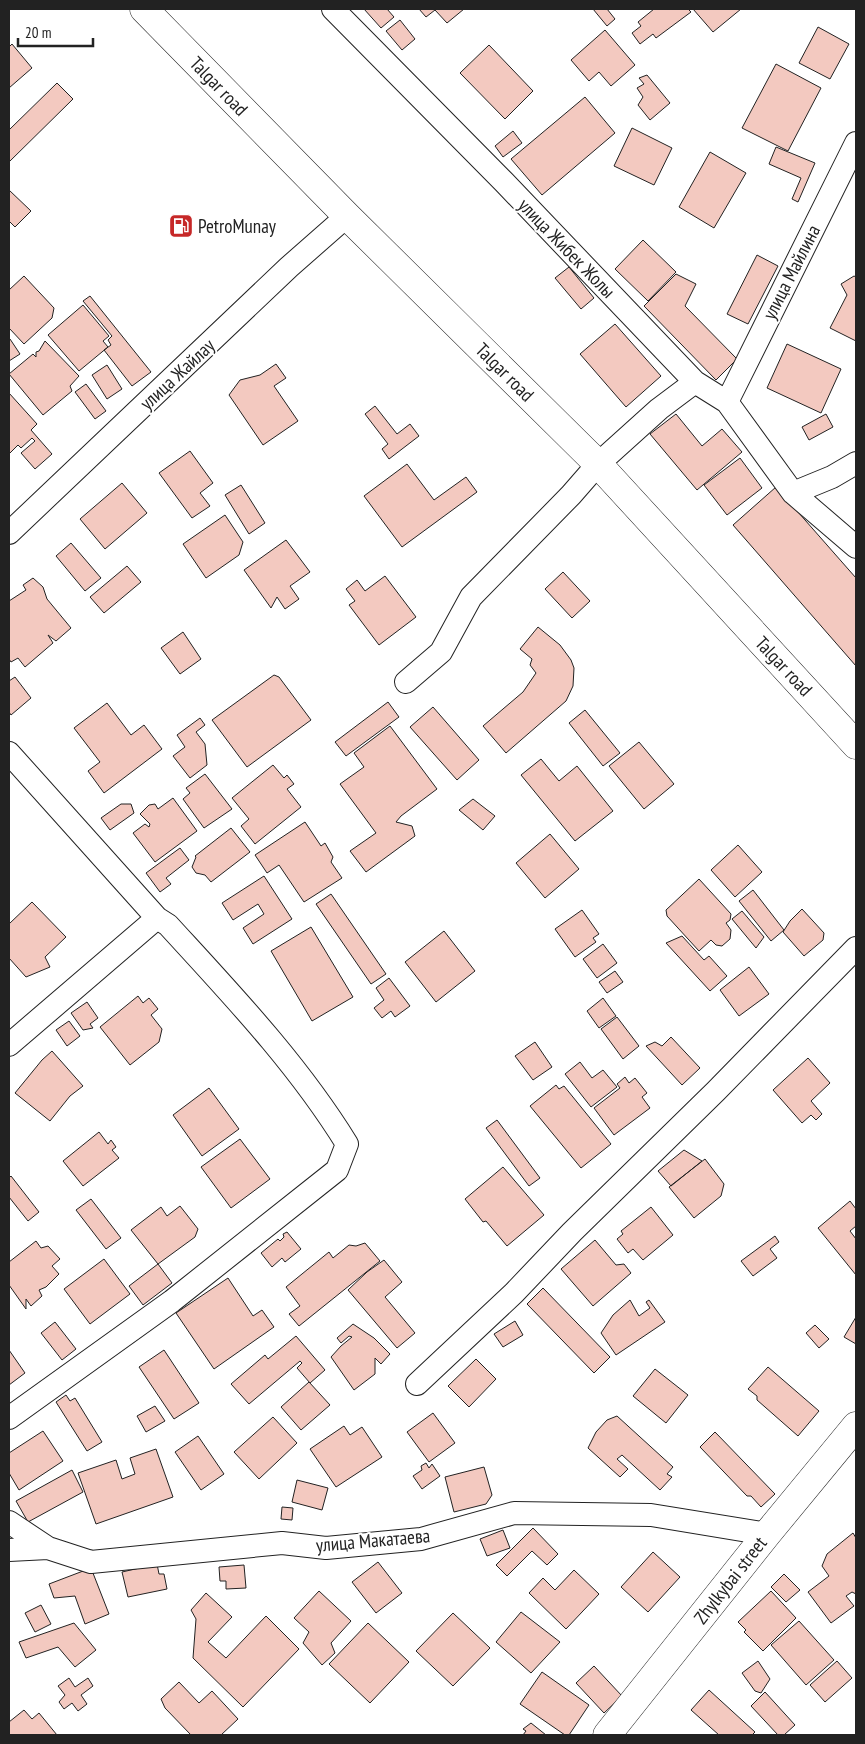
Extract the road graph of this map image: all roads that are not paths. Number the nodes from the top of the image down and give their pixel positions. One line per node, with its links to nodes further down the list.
1 (144, 9): 4 (main road, Talgar road)
2 (333, 9): 5 (street, улица Жибек Жолы)
3 (856, 143): 6 (street, улица Майлина)
4 (347, 216): 8 (main road, Talgar road); 10 (street, улица Жайлау)
5 (695, 382): 6 (street, улица Жибек Жолы); 8 (street)
6 (727, 402): 9 (street, улица Жибек Жолы)
7 (856, 463): 9 (street)
8 (598, 464): 12 (street); 13 (main road, Talgar road)
9 (793, 493): 11 (street, улица Жибек Жолы)
10 (9, 532)
11 (856, 547)
12 (406, 682)
13 (856, 745)
14 (9, 753): 15 (street)
15 (157, 918): 17 (street); 19 (street)
16 (856, 948): 18 (street)
17 (9, 1046)
18 (417, 1384)
19 (9, 1418)
20 (855, 1430): 22 (main road, Zhylkybai street)
21 (9, 1522): 23 (street)
22 (767, 1534): 23 (street, улица Макатаева); 25 (main road, Zhylkybai street)
23 (48, 1548): 24 (street, улица Макатаева)
24 (9, 1550)
25 (607, 1735)

